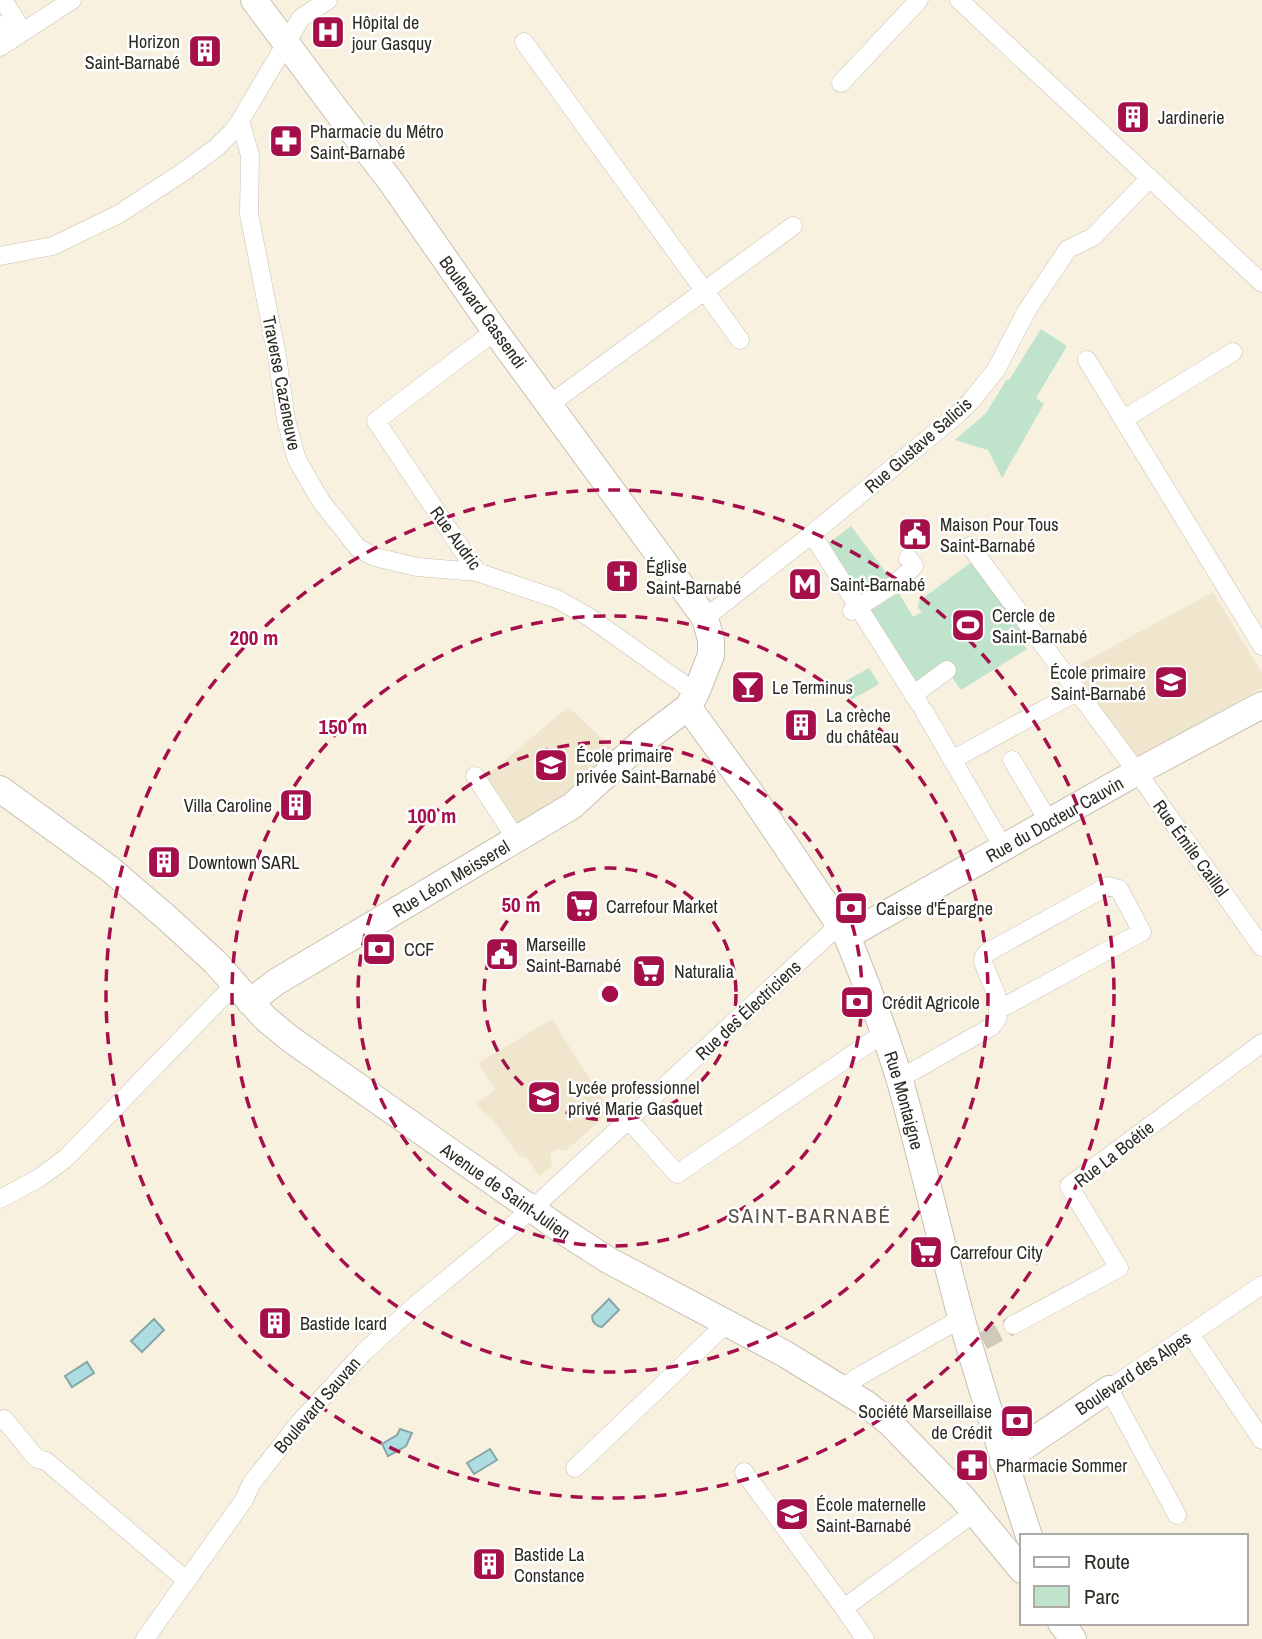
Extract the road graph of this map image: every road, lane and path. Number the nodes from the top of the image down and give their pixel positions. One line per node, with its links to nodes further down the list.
1 (4, 0): 7 (street)
2 (72, 0): 7 (street)
3 (254, 0): 8 (street, Boulevard Gassendi)
4 (328, 0): 8 (street)
5 (919, 0): 10 (street)
6 (964, 1): 12 (street)
7 (8, 36)
8 (286, 42): 11 (street); 17 (street, Boulevard Gassendi)
9 (524, 42): 16 (street)
10 (841, 83)
11 (240, 121): 14 (street); 26 (street, Traverse Cazeneuve)
12 (1150, 177): 15 (street); 23 (street, Rue Gustave Salicis)
13 (793, 226): 16 (street)
14 (0, 256)
15 (1262, 283)
16 (704, 290): 18 (street); 21 (street)
17 (495, 331): 21 (street, Boulevard Gassendi); 26 (street, Rue Audric)
18 (740, 340)
19 (1233, 352): 22 (street)
20 (1087, 360): 22 (street)
21 (550, 404): 28 (street, Boulevard Gassendi)
22 (1124, 419): 29 (street)
23 (812, 534): 27 (street); 28 (street, Rue Gustave Salicis)
24 (970, 545): 31 (street, Rue Émile Caillol)
25 (908, 558): 27 (street)
26 (477, 572): 32 (street, Rue Audric)
27 (855, 609): 33 (street)
28 (705, 618): 32 (street)
29 (1262, 646)
30 (947, 670): 33 (street)
31 (1077, 691): 35 (street); 37 (street, Rue Émile Caillol)
32 (692, 700): 41 (street, Rue Léon Meisserel); 43 (street, Rue Montaigne)
33 (919, 703): 35 (street)
34 (1262, 705): 37 (street, Rue du Docteur Cauvin)
35 (952, 760): 42 (street)
36 (1012, 760): 40 (street)
37 (1137, 772): 40 (street, Rue du Docteur Cauvin); 44 (street, Rue Émile Caillol)
38 (475, 776): 41 (street)
39 (0, 789): 45 (street, Avenue de Saint-Julien)
40 (1049, 822): 42 (street, Rue du Docteur Cauvin)
41 (517, 839): 45 (street, Rue Léon Meisserel)
42 (1003, 848): 43 (street, Rue du Docteur Cauvin)
43 (843, 930): 47 (street, Rue Montaigne); 50 (street, Rue des Électriciens)
44 (1262, 947)
45 (242, 993): 51 (street); 52 (street, Avenue de Saint-Julien)
46 (998, 1010): 46 (street); 49 (street)
47 (884, 1033): 49 (street, Rue Montaigne); 50 (street)
48 (1262, 1043): 56 (street, Rue La Boétie)
49 (899, 1079): 54 (street, Rue Montaigne)
50 (629, 1120): 52 (street, Rue des Électriciens)
51 (0, 1199)
52 (532, 1209): 55 (street, Avenue de Saint-Julien); 69 (street, Boulevard Sauvan)
53 (1262, 1285): 57 (street, Boulevard des Alpes)
54 (962, 1318): 58 (street); 62 (street, Rue Montaigne)
55 (727, 1323): 58 (street, Avenue de Saint-Julien); 63 (street)
56 (1013, 1325)
57 (1190, 1334): 59 (street, Boulevard des Alpes); 61 (street)
58 (842, 1389): 65 (street, Avenue de Saint-Julien)
59 (1109, 1390): 62 (street, Boulevard des Alpes); 66 (street)
60 (4, 1419): 69 (street)
61 (1262, 1440)
62 (1003, 1461): 67 (street, Rue Montaigne)
63 (575, 1468)
64 (744, 1472): 70 (street)
65 (975, 1512): 68 (street, Avenue de Saint-Julien); 70 (street)
66 (1177, 1515)
67 (1028, 1534)
68 (1020, 1568)
69 (186, 1580): 71 (street, Boulevard Sauvan)
70 (844, 1608): 72 (street)
71 (145, 1639)
72 (865, 1639)

